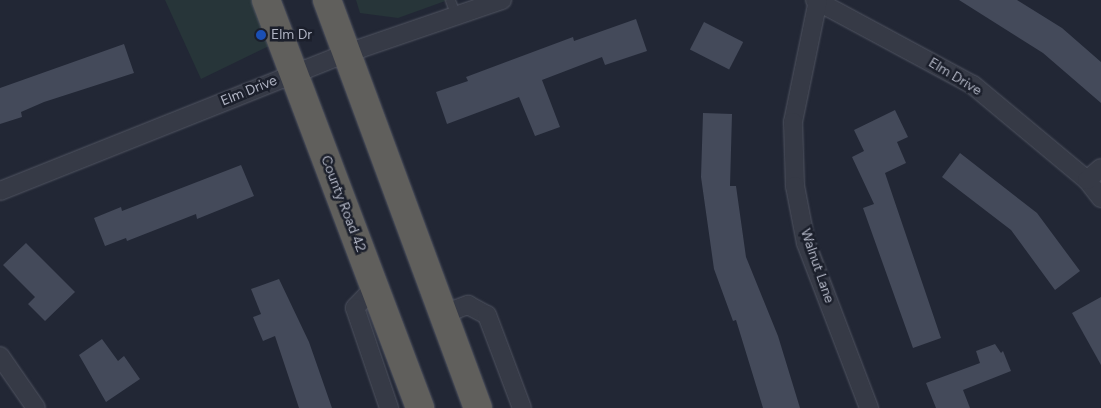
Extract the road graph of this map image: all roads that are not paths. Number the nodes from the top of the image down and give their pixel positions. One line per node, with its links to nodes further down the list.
1 (266, 0): 7 (highway, County Road 42)
2 (326, 0): 6 (highway)
3 (502, 0): 5 (street, Elm Drive)
4 (817, 0): 9 (street, Elm Drive); 20 (street, Walnut Lane)
5 (453, 8): 6 (street, Elm Drive)
6 (347, 53): 7 (street, Elm Drive); 13 (highway)
7 (294, 74): 10 (street, Elm Drive); 12 (highway, County Road 42)
8 (1101, 168): 9 (street)
9 (1087, 180): 11 (street, Elm Drive)
10 (0, 191)
11 (1101, 198)
12 (375, 287): 16 (street); 17 (highway, County Road 42)
13 (444, 314): 18 (highway); 19 (street)
14 (0, 356): 15 (street)
15 (36, 408)
16 (389, 408)
17 (420, 408)
18 (478, 408)
19 (522, 408)
20 (868, 408)

